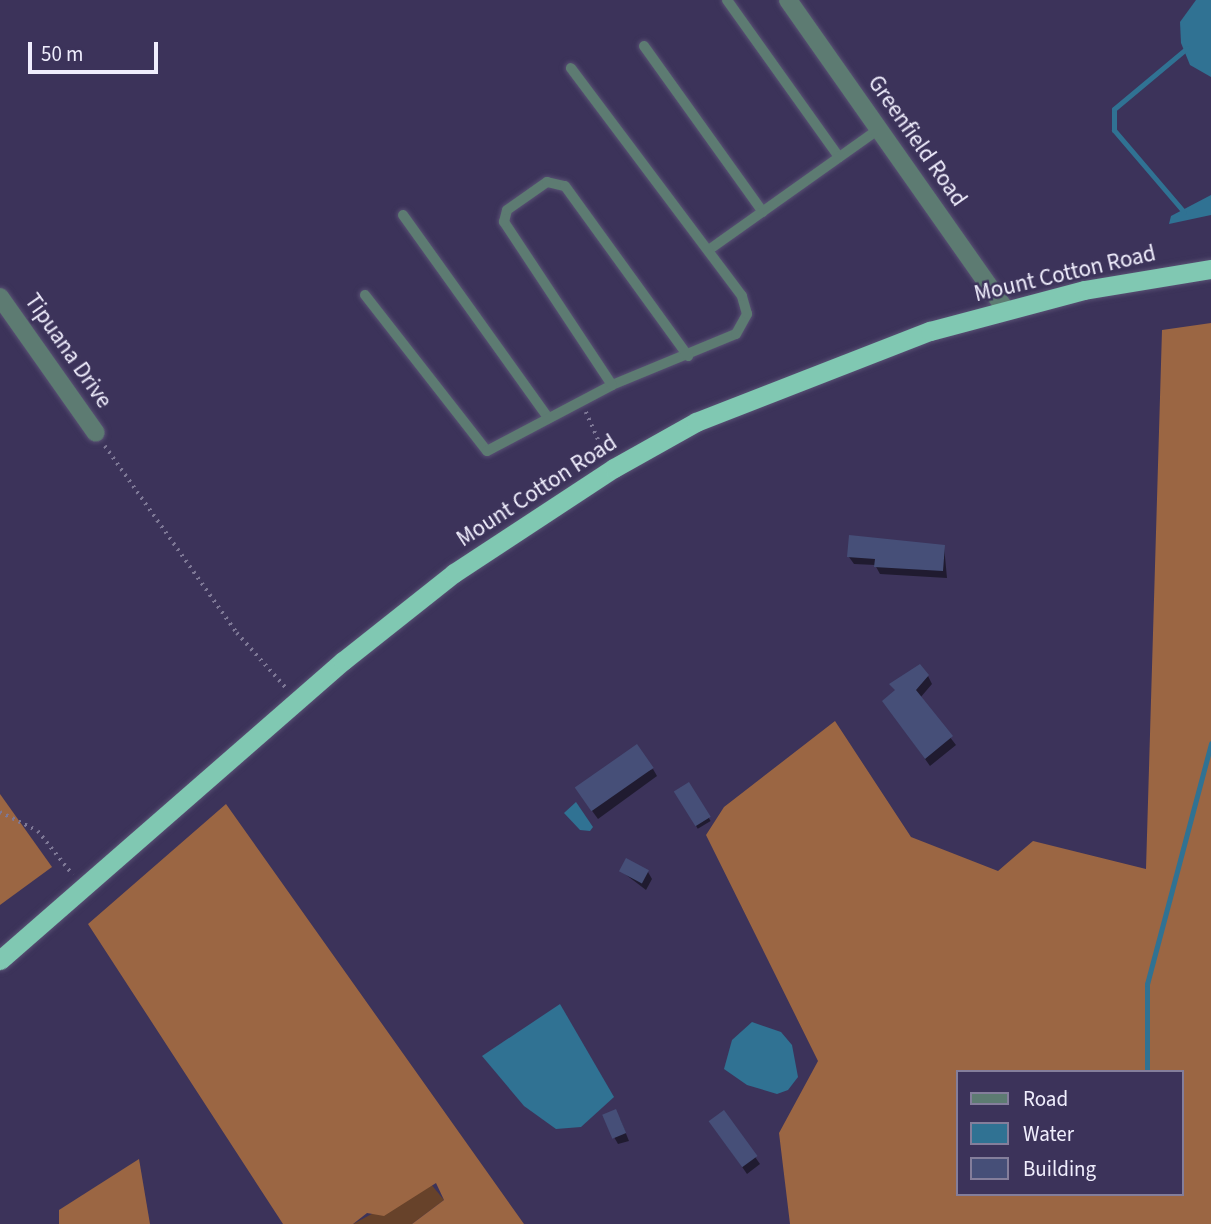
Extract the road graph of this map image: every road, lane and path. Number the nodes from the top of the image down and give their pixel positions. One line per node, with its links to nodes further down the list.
1 (727, 0): 6 (lane)
2 (788, 0): 5 (street, Greenfield Road)
3 (644, 47): 7 (lane)
4 (571, 68): 9 (lane)
5 (879, 129): 6 (lane); 13 (street, Greenfield Road)
6 (839, 158): 7 (lane)
7 (763, 212): 9 (lane)
8 (403, 215): 17 (lane)
9 (710, 249): 14 (lane)
10 (1211, 269): 13 (highway, Mount Cotton Road)
11 (365, 295): 17 (lane)
12 (0, 297): 18 (street, Tipuana Drive)
13 (1006, 310): 19 (highway, Mount Cotton Road)
14 (688, 356): 15 (lane); 15 (lane)
15 (612, 386): 16 (lane)
16 (581, 400): 17 (lane); 19 (path)
17 (547, 416)
18 (96, 433): 20 (path)
19 (614, 468): 20 (highway, Mount Cotton Road)
20 (298, 700): 22 (highway, Mount Cotton Road)
21 (0, 812): 22 (path)
22 (83, 888): 23 (highway, Mount Cotton Road)
23 (0, 960)

